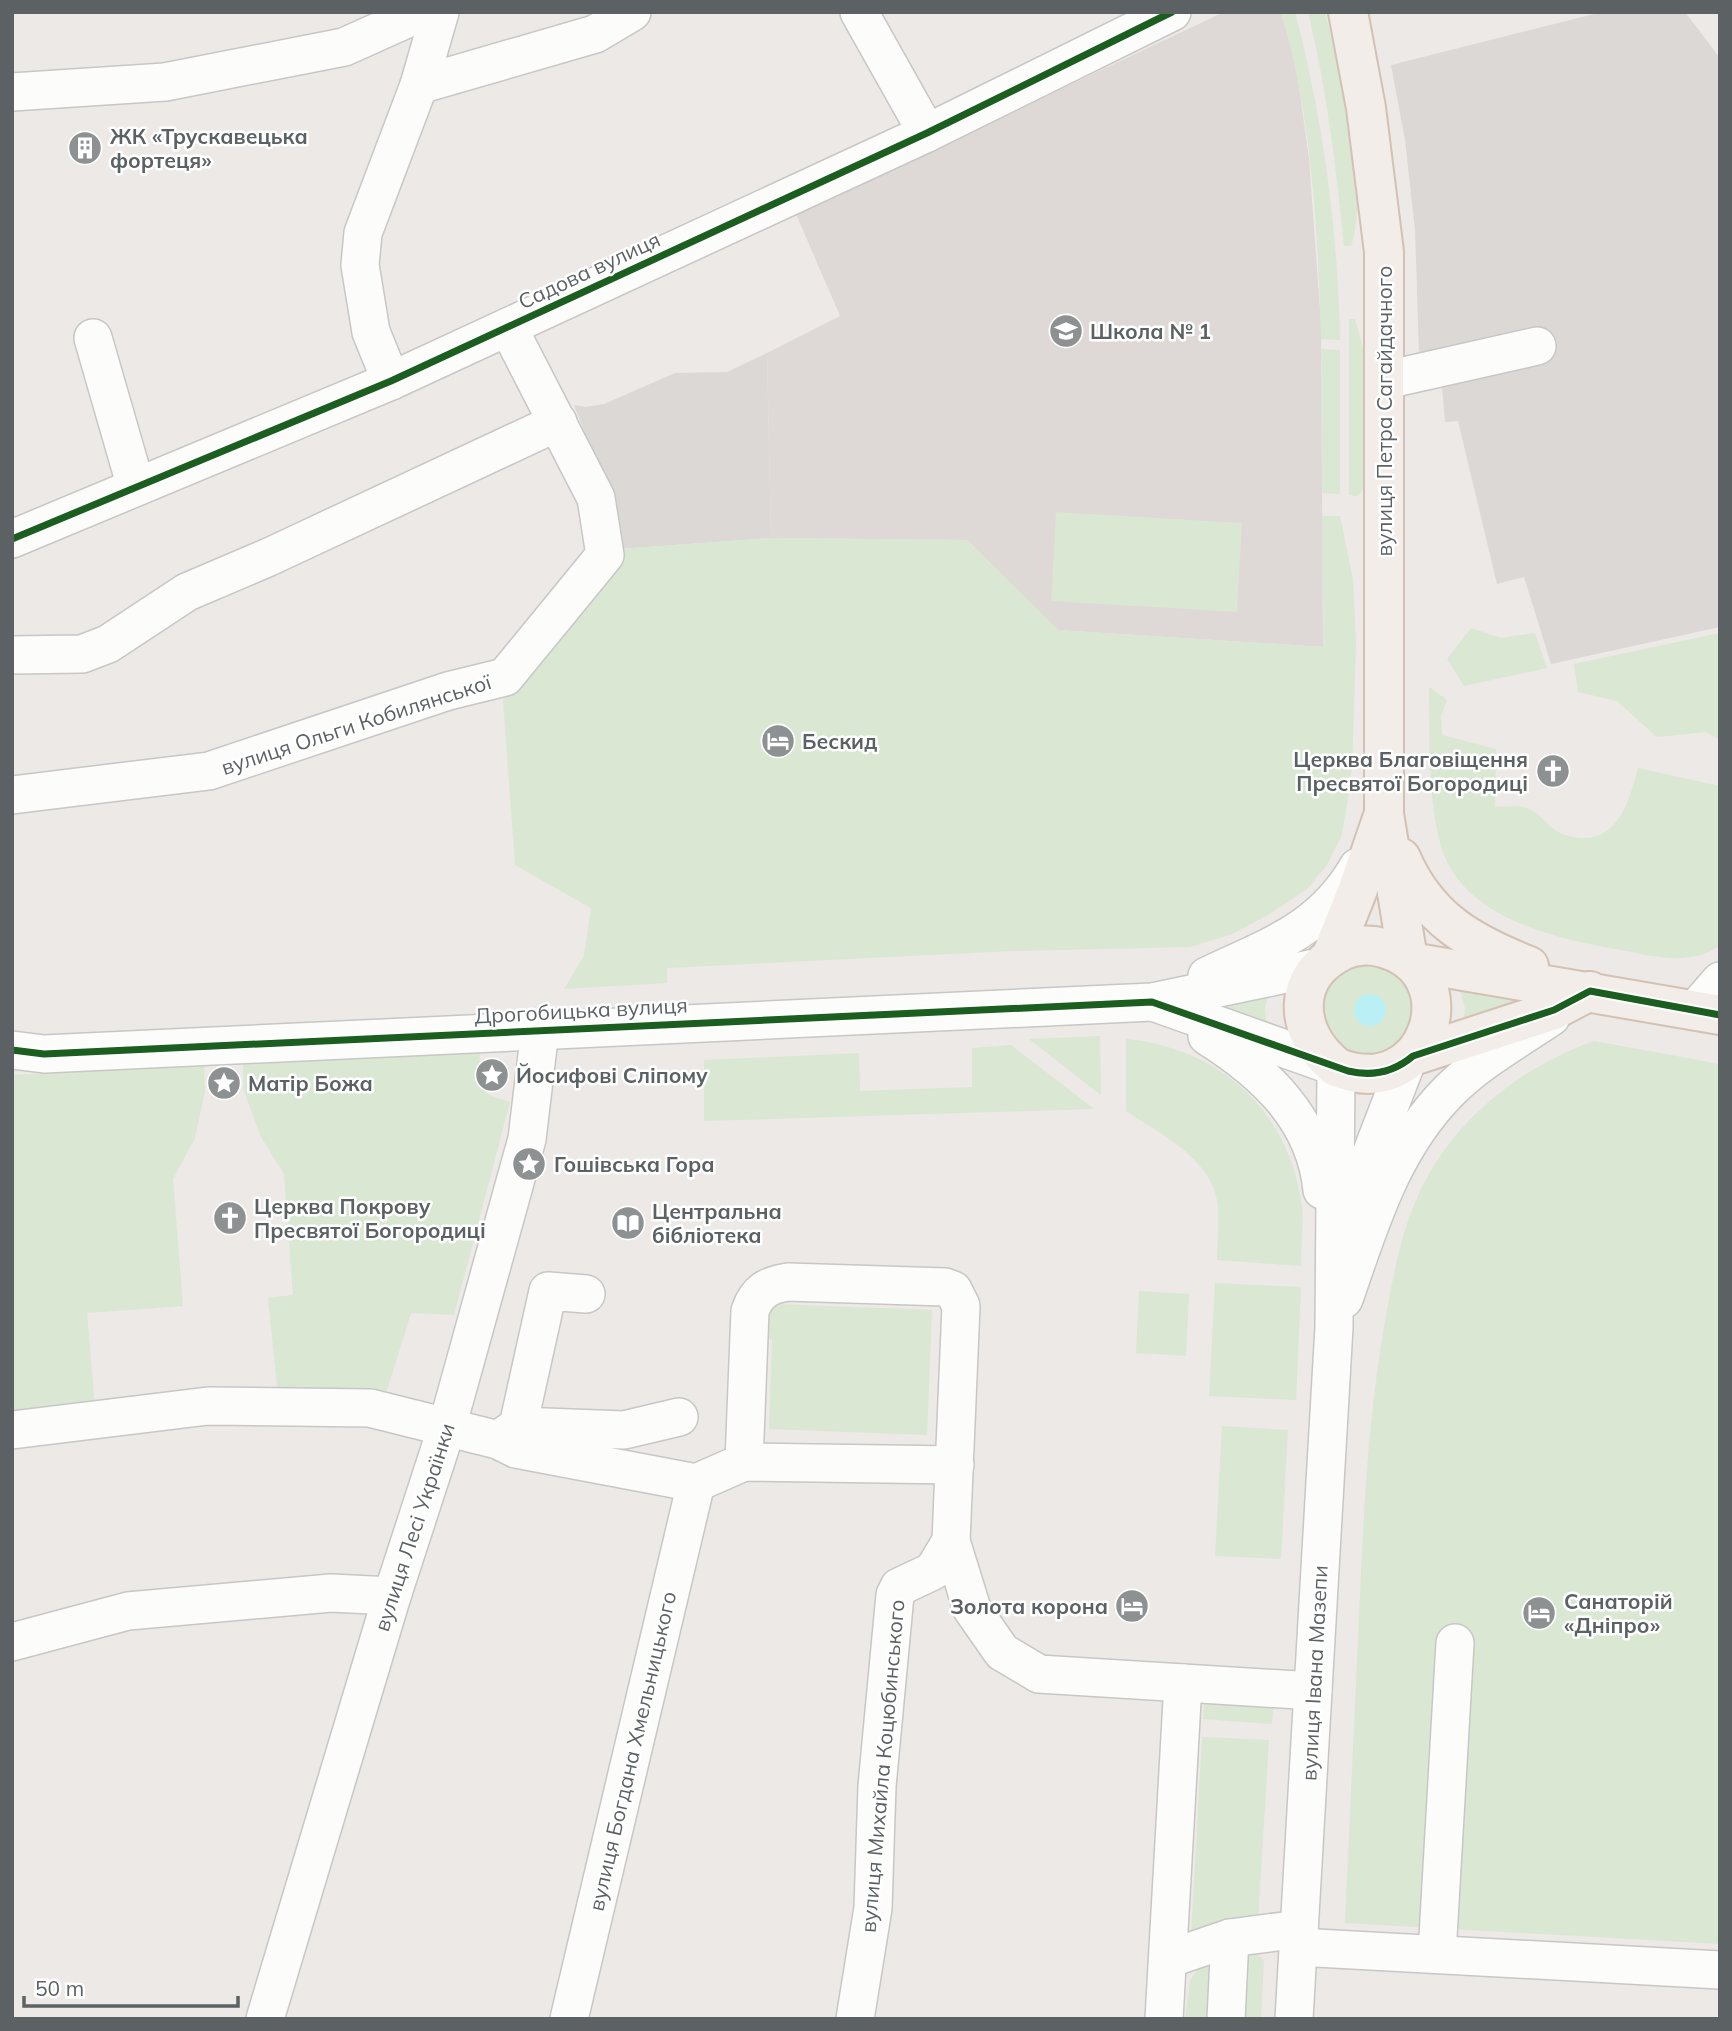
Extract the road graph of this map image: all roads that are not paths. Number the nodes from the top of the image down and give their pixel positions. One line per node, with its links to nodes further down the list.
1 (422, 12): 8 (street)
2 (440, 12): 7 (street)
3 (632, 12): 7 (street)
4 (859, 12): 9 (street)
5 (1172, 12): 9 (street, Садова вулиця)
6 (1348, 12): 13 (main road, вулиця Петра Сагайдачного)
7 (419, 85): 14 (street)
8 (12, 92)
9 (927, 133): 10 (street, Садова вулиця)
10 (508, 327): 14 (street, Садова вулиця); 15 (street, вулиця Ольги Кобилянської)
11 (93, 338): 16 (street)
12 (1537, 346): 13 (street)
13 (1386, 380): 20 (main road, вулиця Петра Сагайдачного)
14 (391, 381): 16 (street, Садова вулиця)
15 (558, 422): 18 (street); 19 (street, вулиця Ольги Кобилянської)
16 (136, 487): 17 (street, Садова вулиця)
17 (12, 539)
18 (12, 655)
19 (12, 795)
20 (1384, 814): 21 (main road); 22 (main road); 24 (main road); 25 (street)
21 (1410, 961): 22 (main road); 24 (main road); 29 (main road)
22 (1325, 962): 25 (street); 30 (main road)
23 (1720, 981): 26 (street)
24 (1590, 991): 26 (main road); 29 (main road); 32 (street)
25 (1153, 1002): 27 (street, Дрогобицька вулиця); 30 (street); 32 (street)
26 (1707, 1013)
27 (540, 1030): 28 (street, Дрогобицька вулиця); 34 (street, вулиця Лесі Українки)
28 (12, 1050)
29 (1410, 1058): 30 (main road); 32 (street)
30 (1335, 1065): 32 (street)
31 (586, 1294): 36 (street)
32 (1334, 1327): 45 (street, вулиця Івана Мазепи)
33 (679, 1417): 36 (street)
34 (447, 1427): 35 (street); 36 (street); 41 (street, вулиця Лесі Українки)
35 (12, 1430)
36 (508, 1433): 39 (street)
37 (744, 1462): 38 (street); 38 (street); 39 (street)
38 (955, 1465): 40 (street)
39 (696, 1483): 52 (street, вулиця Богдана Хмельницького)
40 (951, 1541): 44 (street); 53 (street, вулиця Михайла Коцюбинського)
41 (392, 1596): 42 (street); 51 (street, вулиця Лесі Українки)
42 (12, 1642)
43 (1455, 1643): 48 (street)
44 (1182, 1683): 45 (street); 49 (street)
45 (1313, 1691): 47 (street, вулиця Івана Мазепи)
46 (1230, 1938): 47 (street); 49 (street); 55 (street)
47 (1298, 1938): 48 (street); 56 (street, вулиця Івана Мазепи)
48 (1437, 1954): 50 (street)
49 (1168, 1959): 54 (street)
50 (1720, 1970)
51 (265, 2019)
52 (569, 2019)
53 (855, 2019)
54 (1164, 2019)
55 (1226, 2019)
56 (1294, 2019)

